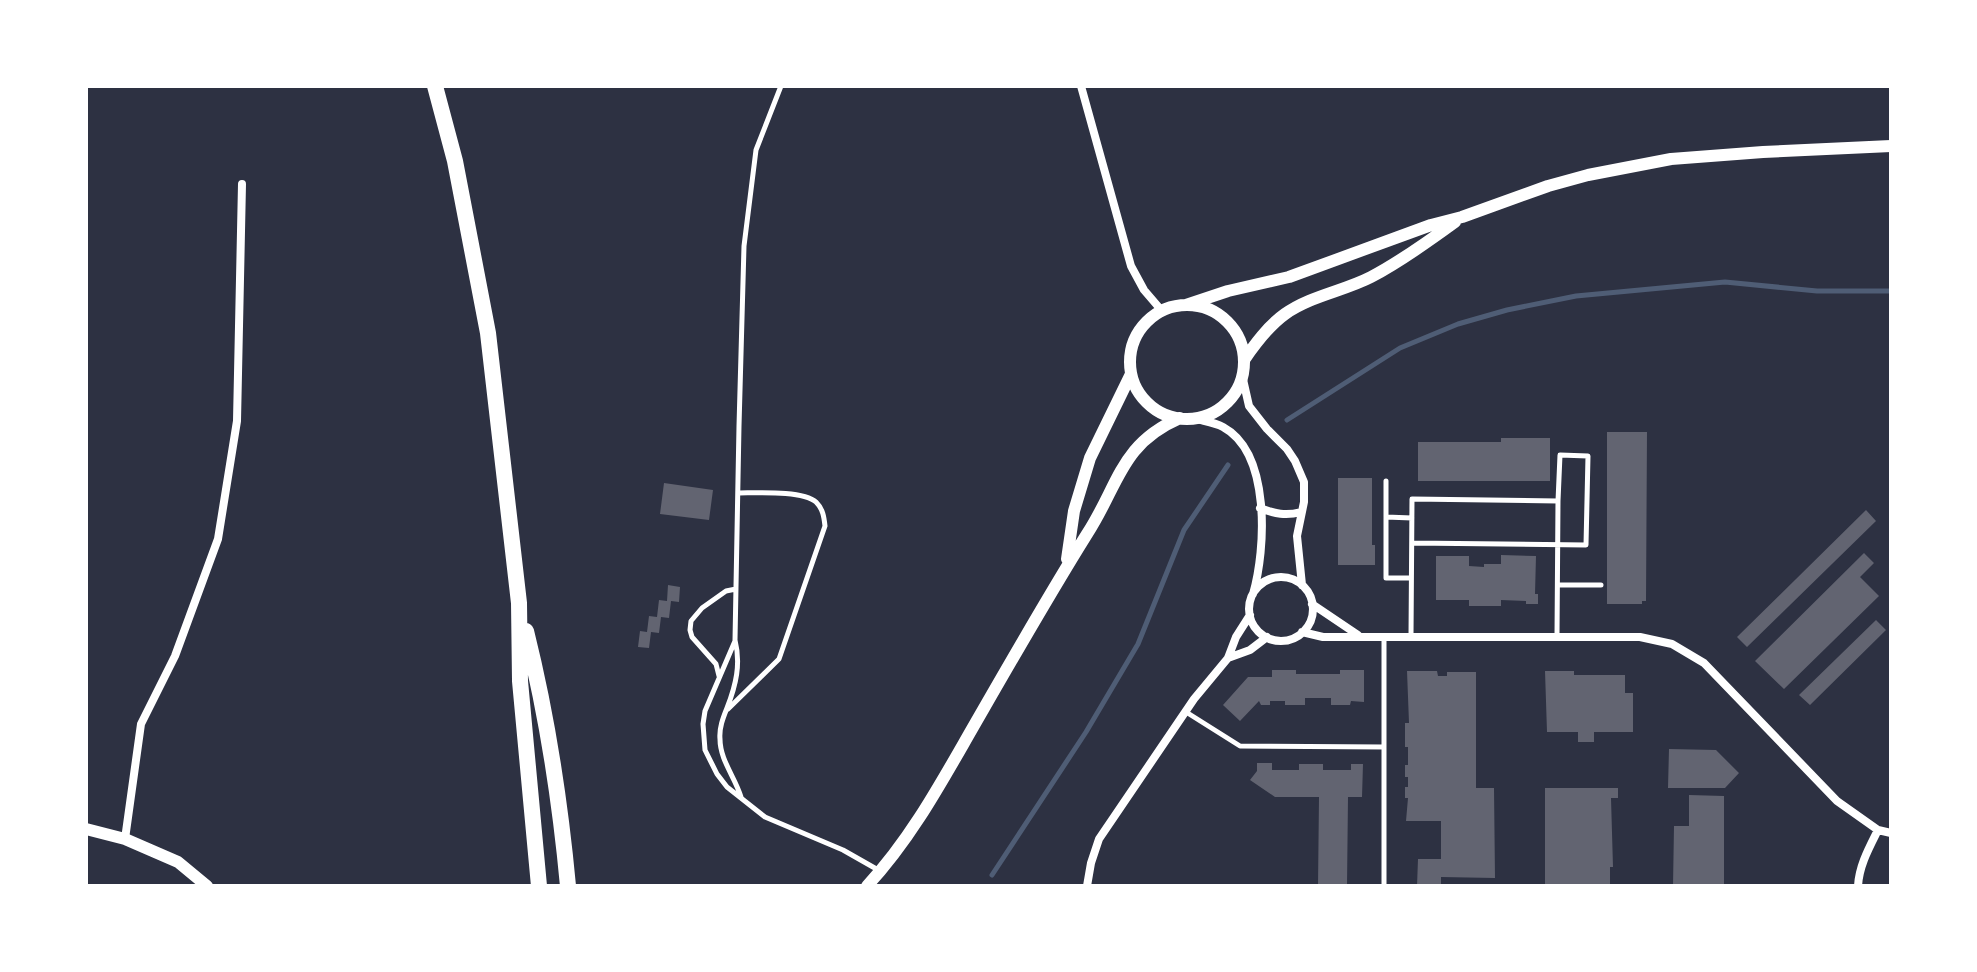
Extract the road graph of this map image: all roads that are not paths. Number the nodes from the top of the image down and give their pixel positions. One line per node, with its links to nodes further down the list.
1 (435, 86): 29 (highway)
2 (781, 86): 14 (lane)
3 (1081, 86): 8 (street)
4 (1891, 146): 6 (street)
5 (242, 184): 48 (street)
6 (1462, 217): 7 (street); 9 (street)
7 (1186, 305): 8 (street); 9 (street)
8 (1162, 311): 10 (street)
9 (1244, 360): 11 (street)
10 (1131, 374): 12 (street); 22 (street)
11 (1242, 375): 12 (street); 17 (street)
12 (1186, 418): 16 (street); 22 (street)
13 (1386, 481): 18 (lane)
14 (738, 493): 27 (lane); 41 (lane)
15 (1558, 501): 19 (lane); 21 (lane); 21 (lane)
16 (1260, 508): 17 (street); 28 (street)
17 (1301, 512): 24 (street)
18 (1386, 517): 19 (lane); 23 (lane)
19 (1412, 518): 20 (lane)
20 (1412, 543): 21 (lane); 23 (lane)
21 (1558, 545): 25 (lane)
22 (1066, 566): 49 (street)
23 (1411, 578): 35 (lane)
24 (1302, 585): 28 (street); 30 (street)
25 (1558, 585): 26 (lane); 36 (lane)
26 (1601, 585)
27 (737, 589): 38 (lane); 40 (lane)
28 (1253, 594): 31 (street)
29 (519, 603): 51 (highway); 52 (highway)
30 (1312, 604): 32 (street); 33 (street)
31 (1250, 615): 37 (street); 39 (street)
32 (1302, 632): 33 (street); 37 (street)
33 (1359, 636): 34 (street)
34 (1384, 636): 35 (street); 43 (lane)
35 (1411, 636): 36 (street)
36 (1557, 636): 46 (street)
37 (1267, 637): 39 (street)
38 (735, 640): 40 (lane); 41 (lane)
39 (1228, 658): 42 (street)
40 (719, 677): 44 (lane)
41 (726, 711): 44 (lane)
42 (1186, 712): 43 (lane); 54 (street)
43 (1384, 747): 55 (lane)
44 (741, 797): 49 (lane)
45 (86, 829): 48 (street)
46 (1878, 830): 47 (street); 56 (street)
47 (1891, 833)
48 (125, 839): 50 (street)
49 (880, 872): 53 (street)
50 (207, 886)
51 (539, 886)
52 (571, 886)
53 (867, 886)
54 (1087, 886)
55 (1384, 886)
56 (1858, 886)

